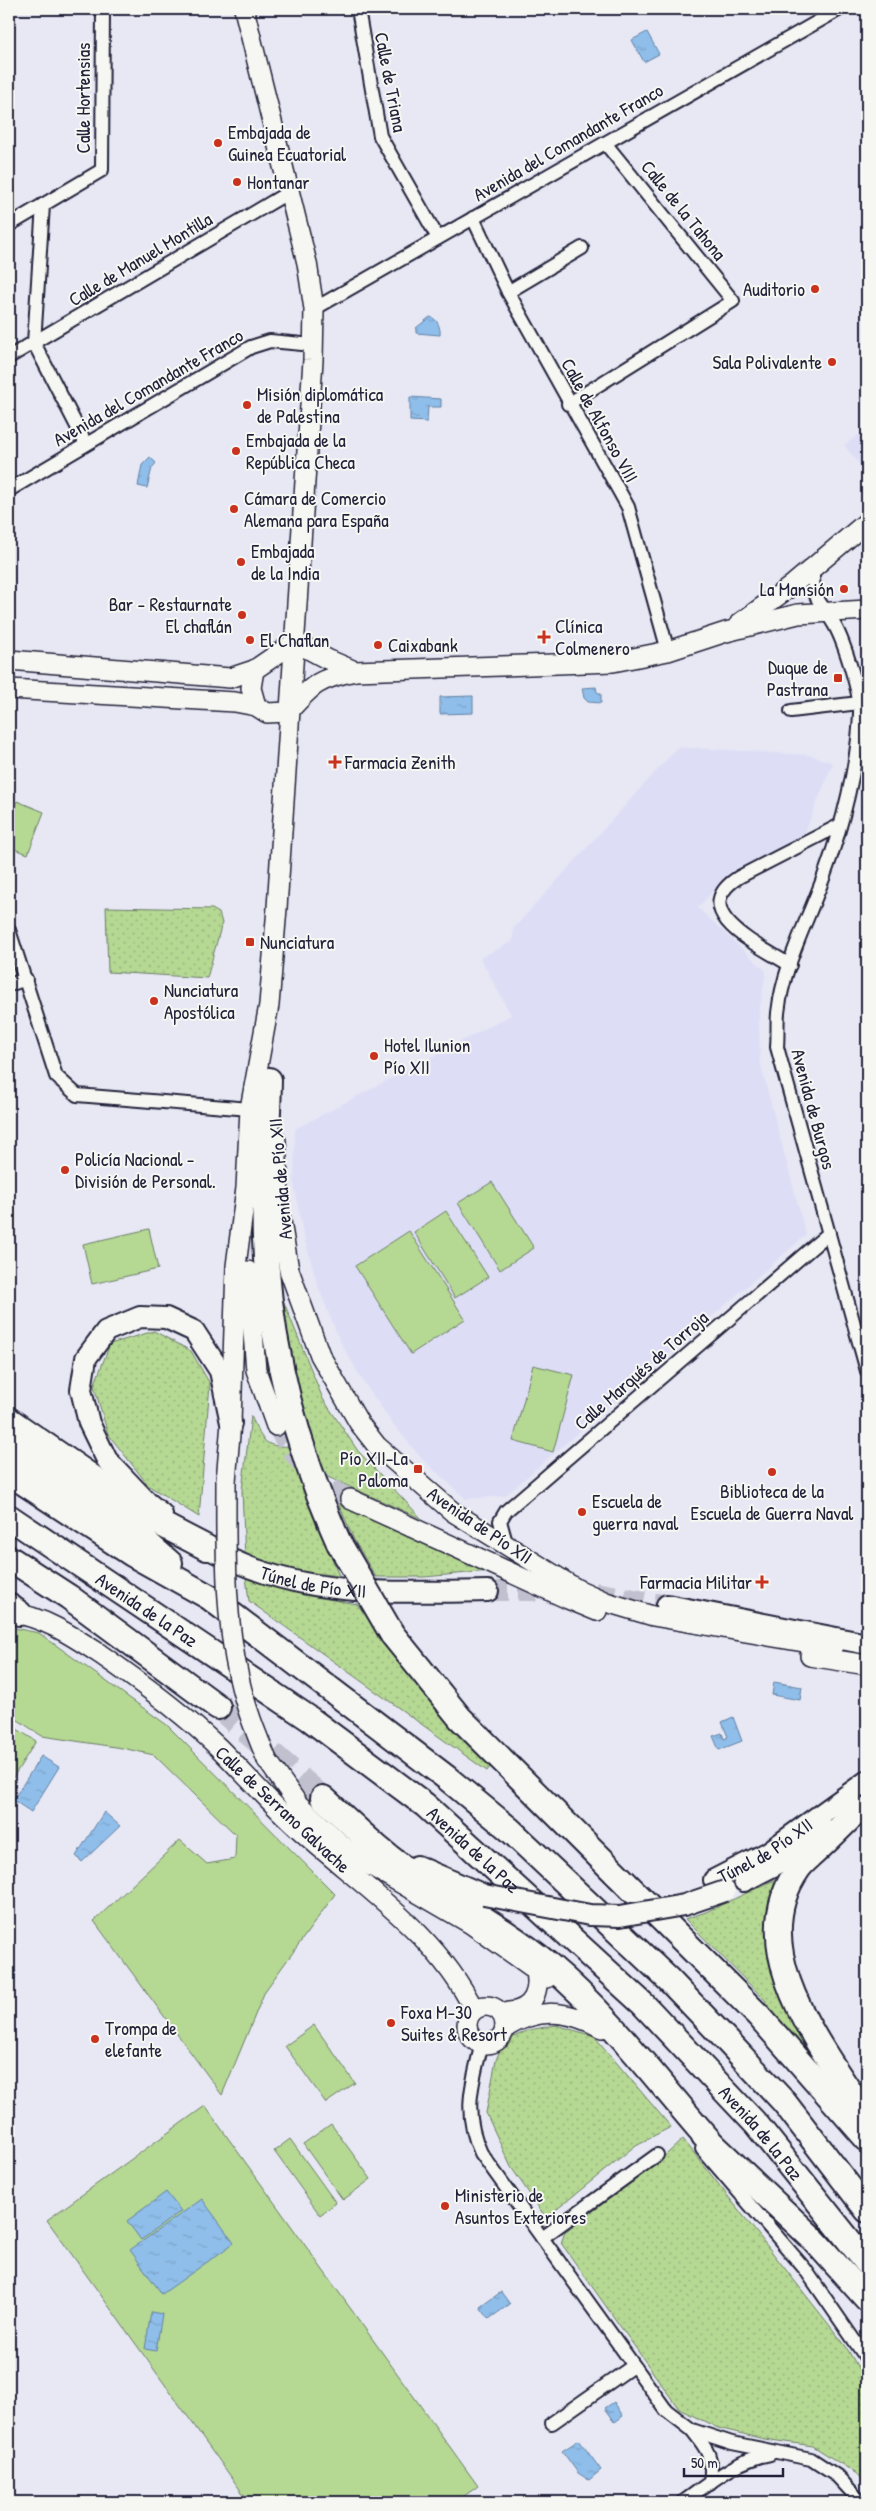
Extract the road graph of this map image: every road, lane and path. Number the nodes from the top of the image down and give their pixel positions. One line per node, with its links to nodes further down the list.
1 (103, 9): 7 (street, Calle Hortensias)
2 (244, 9): 6 (main road, Avenida de Pío XII)
3 (358, 9): 10 (street, Calle de Triana)
4 (840, 9): 5 (street, Avenida del Comandante Franco)
5 (605, 143): 8 (street, Avenida del Comandante Franco); 17 (street, Calle de la Tahona)
6 (289, 192): 13 (main road, Avenida de Pío XII); 14 (street, Calle de Manuel Montilla)
7 (43, 205): 9 (street, Calle Hortensias); 14 (street)
8 (473, 218): 10 (street, Avenida del Comandante Franco); 12 (street, Calle de Alfonso VIII)
9 (9, 225)
10 (438, 238): 13 (street, Avenida del Comandante Franco)
11 (582, 248): 12 (street)
12 (508, 292): 17 (street, Calle de Alfonso VIII)
13 (314, 309): 15 (main road, Avenida de Pío XII)
14 (34, 344): 16 (street, Calle de Manuel Montilla); 18 (street)
15 (313, 345): 18 (street, Avenida del Comandante Franco); 25 (main road, Avenida de Pío XII)
16 (9, 357)
17 (568, 404): 26 (street, Calle de Alfonso VIII)
18 (86, 444): 19 (street, Avenida del Comandante Franco)
19 (9, 490)
20 (867, 522): 21 (main road)
21 (813, 567): 23 (street); 24 (main road)
22 (867, 610): 23 (main road)
23 (824, 611): 24 (main road); 31 (street)
24 (726, 632): 26 (main road)
25 (294, 642): 28 (main road); 29 (main road); 34 (main road, Avenida de Pío XII)
26 (668, 651): 28 (main road)
27 (9, 660): 29 (main road)
28 (326, 668): 34 (main road)
29 (254, 670): 32 (main road)
30 (9, 689): 32 (main road)
31 (859, 703): 33 (street); 36 (street)
32 (256, 706): 34 (main road)
33 (791, 711)
34 (288, 712): 42 (main road, Avenida de Pío XII)
35 (867, 728): 36 (street)
36 (852, 770): 37 (street, Avenida de Burgos)
37 (840, 826): 39 (street, Avenida de Burgos); 39 (street)
38 (9, 930): 40 (street)
39 (790, 965): 46 (street, Avenida de Burgos)
40 (26, 979): 41 (street); 44 (street)
41 (9, 985)
42 (269, 1006): 43 (main road, Avenida de Pío XII); 44 (main road, Avenida de Pío XII)
43 (269, 1080): 55 (main road, Avenida de Pío XII); 78 (highway, bridge)
44 (250, 1109): 45 (main road, Avenida de Pío XII)
45 (246, 1188): 49 (main road, Avenida de Pío XII); 50 (main road, Avenida de Pío XII)
46 (829, 1233): 47 (street, Avenida de Burgos); 55 (street, Calle Marqués de Torroja)
47 (867, 1371)
48 (9, 1420): 56 (highway)
49 (231, 1423): 56 (main road, Túnel de Pío XII); 71 (main road, Avenida de Pío XII, bridge)
50 (276, 1426)
51 (9, 1447): 59 (highway)
52 (9, 1473): 59 (highway, Avenida de la Paz)
53 (350, 1499): 64 (main road, Avenida de Pío XII)
54 (9, 1517): 83 (highway, Avenida de la Paz)
55 (507, 1546): 63 (main road, Avenida de Pío XII)
56 (207, 1548): 58 (main road, Túnel de Pío XII)
57 (9, 1558): 65 (highway)
58 (488, 1587)
59 (209, 1597): 81 (highway, Avenida de la Paz)
60 (666, 1605): 62 (main road)
61 (11, 1607): 72 (main road, Calle de Serrano Galvache)
62 (867, 1644)
63 (867, 1653)
64 (867, 1665)
65 (218, 1706)
66 (867, 1781): 70 (main road, Túnel de Pío XII)
67 (323, 1798): 69 (highway)
68 (863, 1806): 70 (main road); 77 (highway)
69 (360, 1832): 70 (main road, Túnel de Pío XII, bridge); 79 (highway)
70 (719, 1886)
71 (535, 1968): 73 (main road); 74 (main road, Avenida de Pío XII)
72 (474, 2010): 73 (main road); 75 (main road)
73 (503, 2020): 74 (main road); 75 (main road)
74 (602, 2028): 76 (main road, Avenida de Pío XII)
75 (482, 2043): 82 (street)
76 (645, 2079): 79 (highway); 85 (street)
77 (867, 2118)
78 (867, 2139)
79 (715, 2147): 84 (highway)
80 (657, 2155): 82 (street)
81 (867, 2210)
82 (542, 2238): 86 (street)
83 (867, 2263)
84 (867, 2298)
85 (867, 2359)
86 (633, 2366): 87 (street); 88 (street)
87 (552, 2423)
88 (692, 2430): 89 (street); 90 (street)
89 (778, 2453): 90 (street); 92 (street)
90 (710, 2483): 91 (street)
91 (683, 2502)
92 (861, 2502)

